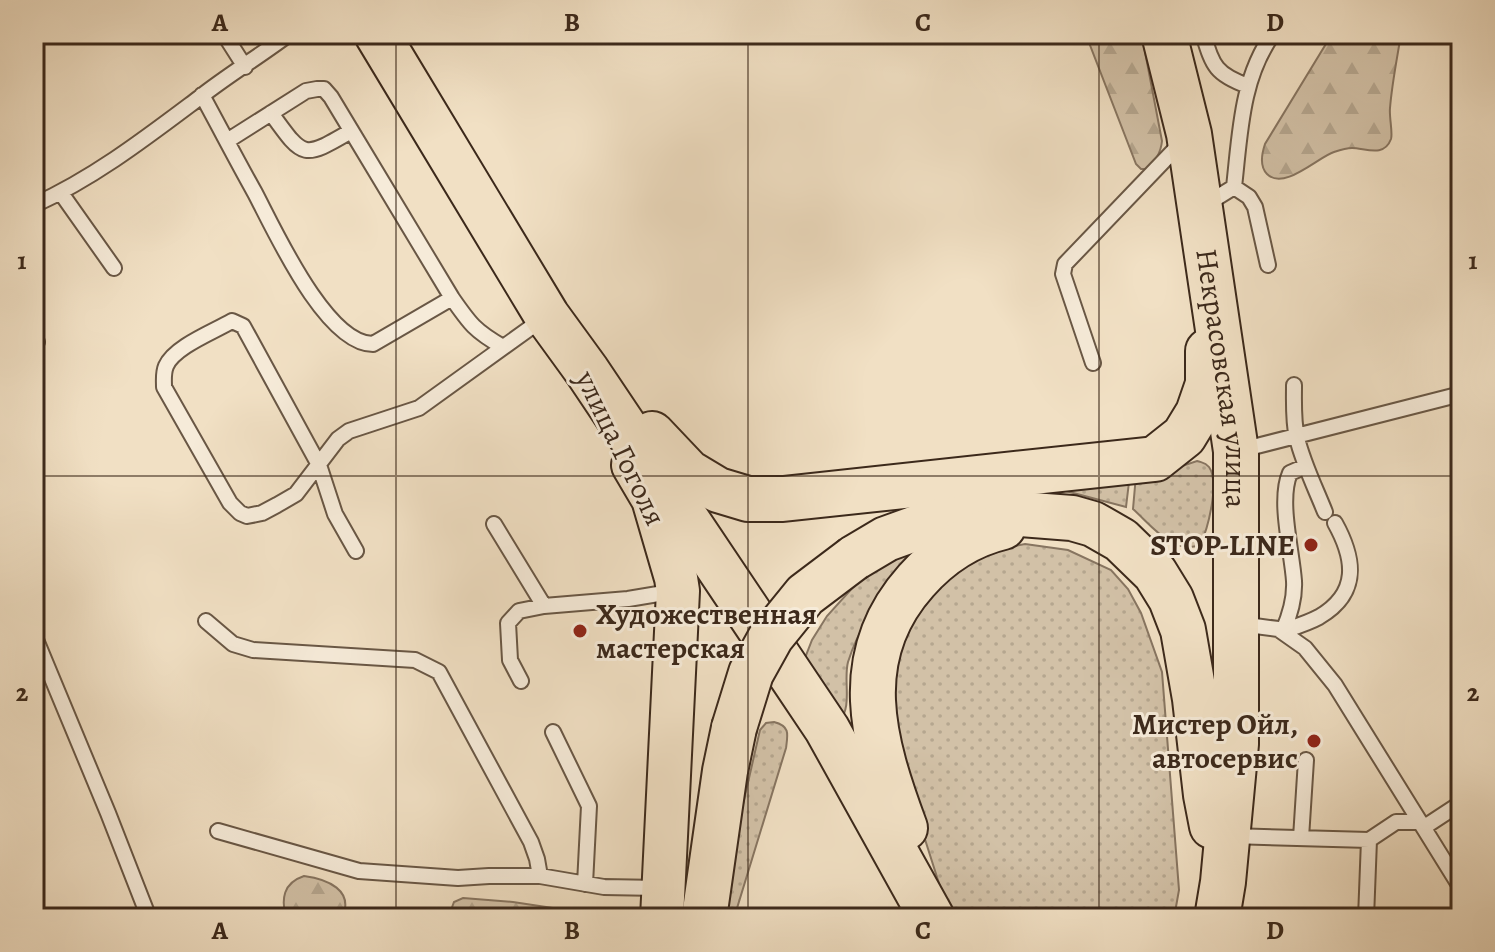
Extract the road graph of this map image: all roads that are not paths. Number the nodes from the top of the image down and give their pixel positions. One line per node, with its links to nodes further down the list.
1 (224, 34): 7 (lane)
2 (289, 34): 7 (lane)
3 (377, 34): 21 (highway, улица Гоголя)
4 (1164, 34): 12 (highway, Некрасовская улица)
5 (1203, 34): 8 (lane)
6 (1273, 34): 8 (lane)
7 (245, 67): 9 (lane)
8 (1248, 86): 15 (lane)
9 (202, 95): 13 (lane); 14 (lane)
10 (271, 113): 11 (lane); 11 (lane); 13 (lane)
11 (351, 131): 20 (lane)
12 (1189, 134): 15 (highway, Некрасовская улица); 23 (lane)
13 (227, 141): 20 (lane)
14 (61, 193): 16 (lane); 19 (lane)
15 (1217, 197): 17 (highway, Некрасовская улица); 18 (lane)
16 (34, 205)
17 (1207, 257): 24 (highway); 28 (highway, Некрасовская улица)
18 (1268, 265)
19 (114, 268)
20 (452, 298): 22 (lane)
21 (547, 316): 22 (lane); 24 (highway, улица Гоголя)
22 (503, 347): 29 (lane)
23 (1093, 363)
24 (587, 371): 34 (main road, улица Гоголя); 56 (highway)
25 (1294, 385): 27 (lane)
26 (1461, 394): 27 (lane)
27 (1297, 436): 28 (lane); 30 (lane)
28 (1236, 451): 37 (highway, Некрасовская улица)
29 (319, 465): 29 (lane); 33 (lane)
30 (1306, 466): 38 (lane); 38 (lane)
31 (1052, 516): 53 (highway); 55 (highway, bridge); 57 (highway)
32 (494, 524): 35 (lane)
33 (356, 551)
34 (678, 591): 35 (lane); 52 (main road, улица Гоголя)
35 (544, 606): 40 (lane)
36 (206, 621): 49 (lane)
37 (1236, 623): 38 (lane); 46 (highway, Некрасовская улица)
38 (1283, 631): 44 (lane)
39 (34, 635): 54 (lane)
40 (521, 681)
41 (553, 732): 50 (lane)
42 (1306, 760): 47 (lane)
43 (1461, 803): 44 (lane)
44 (1420, 822): 48 (lane); 51 (lane)
45 (218, 831): 49 (lane)
46 (1226, 836): 47 (lane); 53 (highway, Некрасовская улица)
47 (1301, 838): 48 (lane)
48 (1369, 840): 58 (lane)
49 (540, 876): 50 (lane)
50 (585, 884): 52 (lane)
51 (1461, 888)
52 (663, 903)
53 (1219, 908)
54 (149, 918)
55 (704, 918)
56 (932, 918)
57 (939, 918)
58 (1366, 918)

